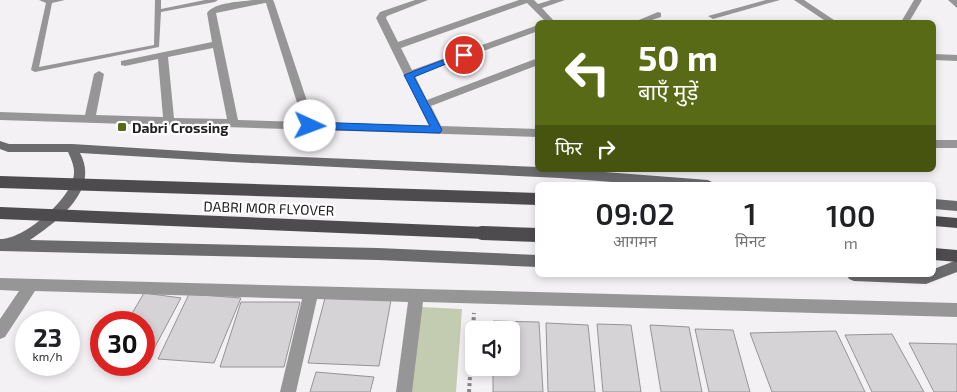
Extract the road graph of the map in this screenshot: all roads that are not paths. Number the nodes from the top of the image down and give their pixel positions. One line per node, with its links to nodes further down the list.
1 (62, 0): 10 (lane)
2 (158, 0): 13 (lane)
3 (215, 0): 13 (lane)
4 (424, 0): 22 (street)
5 (561, 0): 11 (street)
6 (776, 0): 15 (street)
7 (798, 0): 18 (street)
8 (918, 0): 19 (street)
9 (952, 0): 12 (street)
10 (46, 1): 13 (lane)
11 (531, 2): 16 (street); 22 (street)
12 (957, 6)
13 (158, 11)
14 (658, 15): 17 (street)
15 (713, 16)
16 (549, 20)
17 (644, 20)
18 (828, 20)
19 (906, 20)
20 (535, 29): 29 (street)
21 (217, 44): 23 (street); 34 (street); 35 (street)
22 (394, 47): 29 (street)
23 (163, 56): 27 (street); 33 (street)
24 (936, 57): 25 (street)
25 (957, 58)
26 (535, 62): 30 (street)
27 (125, 64)
28 (99, 74): 32 (street)
29 (409, 75): 30 (street)
30 (424, 105): 36 (street)
31 (0, 116): 32 (street)
32 (90, 118): 33 (street)
33 (169, 122): 34 (street)
34 (233, 124): 35 (street)
35 (310, 126): 36 (street)
36 (437, 130): 37 (street)
37 (535, 133)
38 (936, 144): 39 (street)
39 (957, 144)
40 (0, 145): 41 (main road)
41 (72, 148): 42 (main road); 53 (main road)
42 (535, 170)
43 (571, 172): 45 (main road)
44 (0, 182): 46 (main road, DABRI MOR FLYOVER, bridge)
45 (676, 182)
46 (535, 200)
47 (936, 204): 48 (main road)
48 (957, 206)
49 (0, 213): 52 (main road, DABRI MOR FLYOVER, bridge)
50 (936, 221): 51 (main road)
51 (957, 223)
52 (535, 235)
53 (6, 245): 56 (main road)
54 (936, 254): 55 (main road)
55 (957, 256)
56 (535, 261)
57 (957, 266): 58 (main road)
58 (936, 274)
59 (902, 277): 60 (main road)
60 (929, 277)
61 (0, 284): 62 (street)
62 (31, 285): 63 (street); 66 (street)
63 (311, 292): 64 (street); 67 (street)
64 (416, 296): 65 (street); 68 (street)
65 (957, 310)
66 (0, 332)
67 (288, 392)
68 (404, 392)

